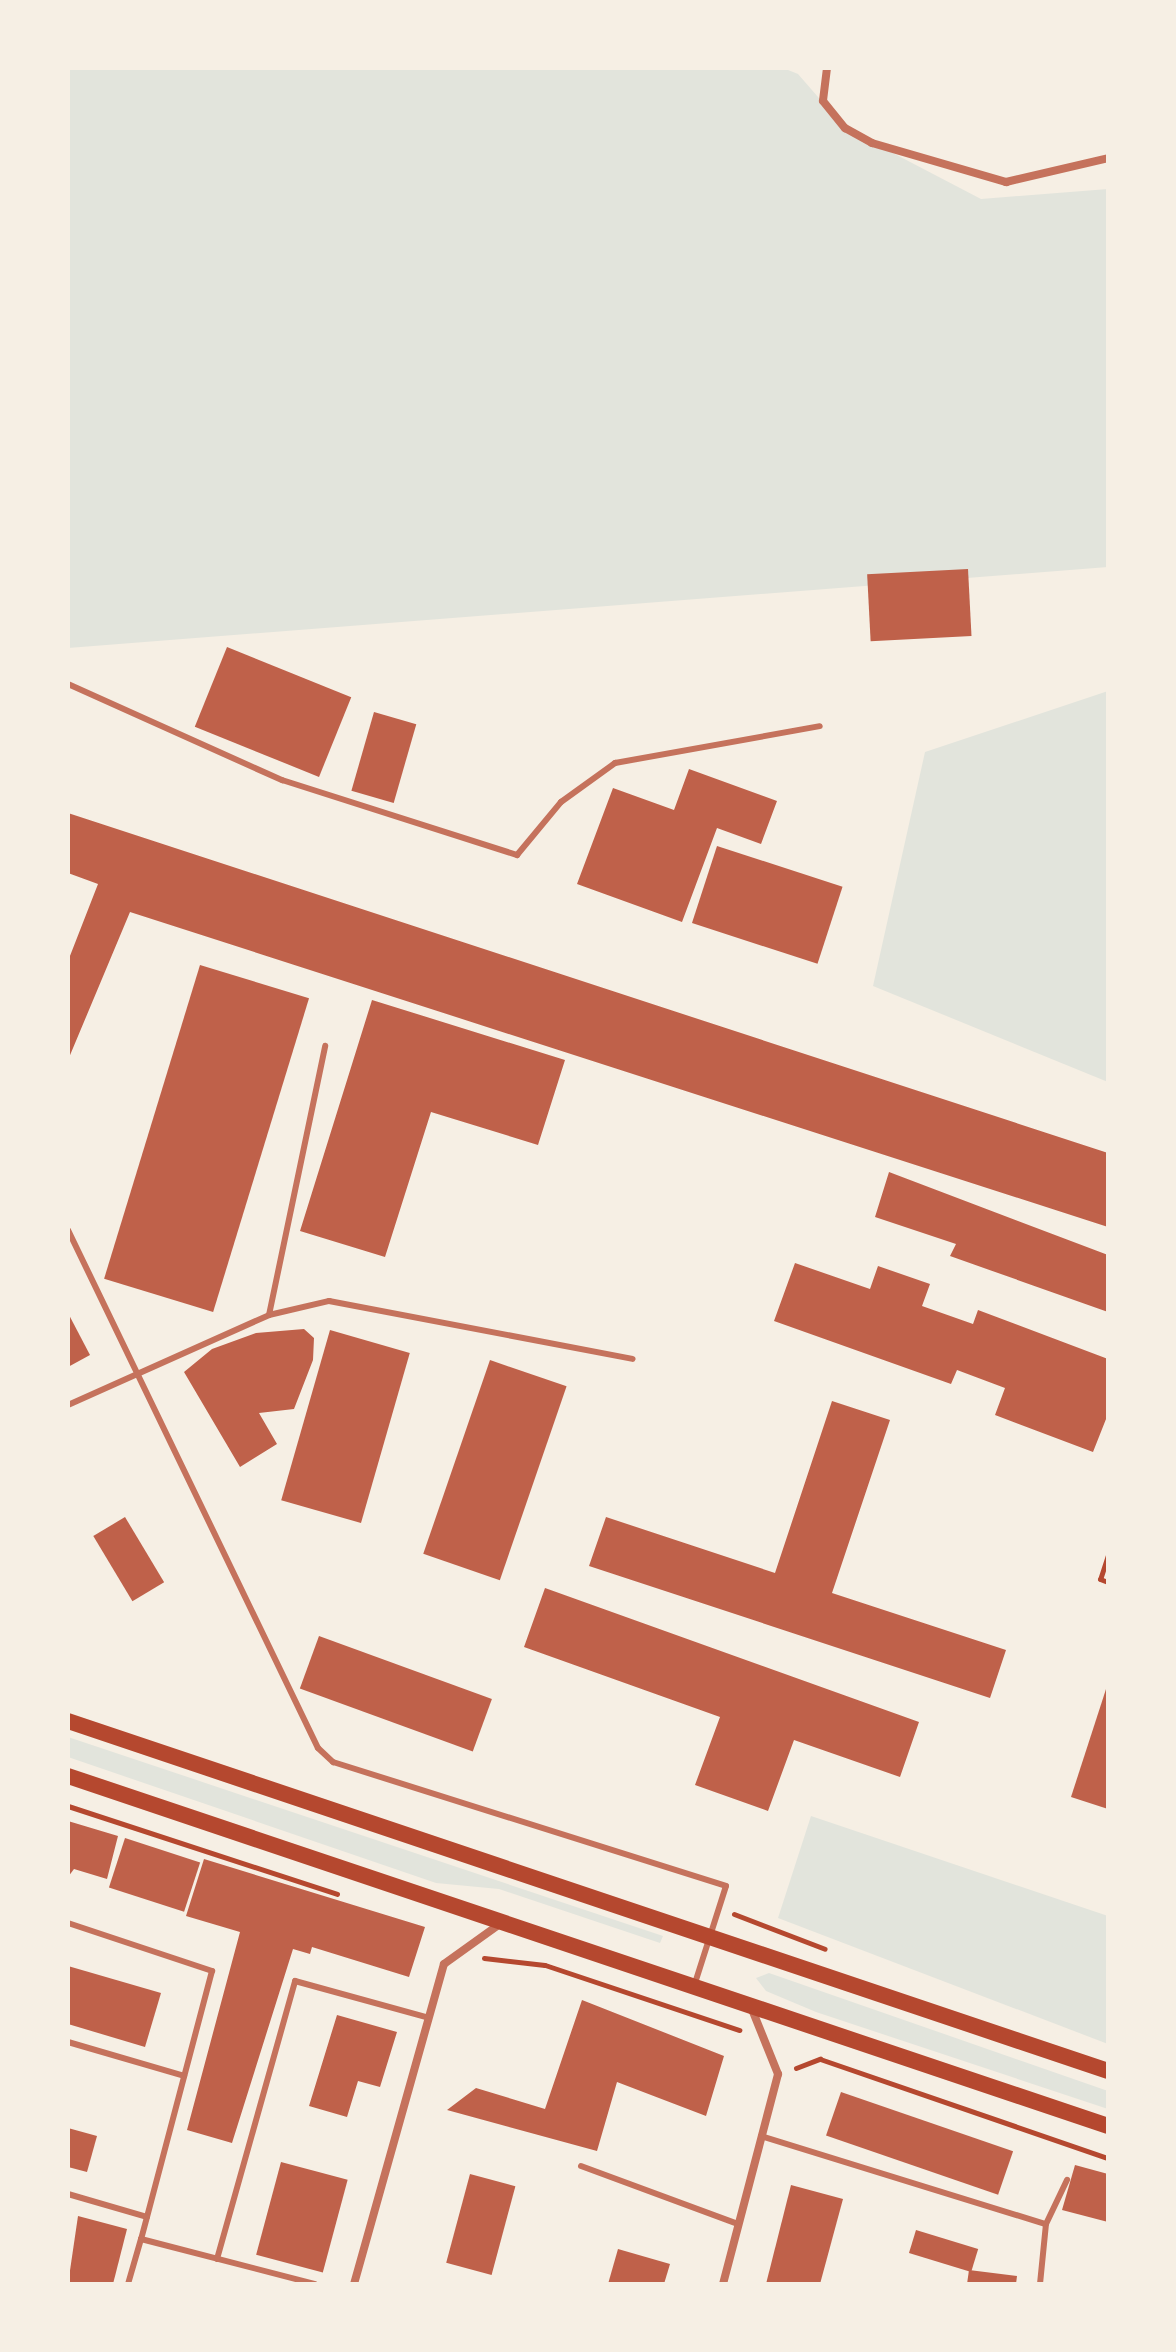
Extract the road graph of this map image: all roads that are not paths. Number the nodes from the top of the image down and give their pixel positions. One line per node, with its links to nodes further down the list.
1 (827, 68): 2 (street)
2 (1108, 158)
3 (68, 684): 4 (lane)
4 (820, 726)
5 (325, 1046): 7 (lane)
6 (68, 1230): 9 (lane)
7 (269, 1315): 8 (lane); 9 (lane)
8 (632, 1359)
9 (136, 1371): 10 (lane); 15 (lane)
10 (70, 1402)
11 (68, 1721): 15 (main road)
12 (68, 1776): 13 (main road)
13 (506, 1921): 16 (main road); 18 (street)
14 (68, 1923): 21 (lane)
15 (709, 1937): 16 (lane); 20 (main road)
16 (695, 1983): 17 (main road)
17 (751, 2006): 22 (main road); 23 (street)
18 (429, 2018): 31 (lane); 34 (street)
19 (68, 2042): 21 (lane)
20 (1108, 2071)
21 (184, 2076): 27 (lane)
22 (1108, 2126)
23 (761, 2136): 28 (street); 29 (lane)
24 (581, 2166): 28 (lane)
25 (1067, 2180): 29 (lane)
26 (68, 2194): 27 (lane)
27 (147, 2217): 30 (lane)
28 (738, 2224): 35 (street)
29 (1046, 2224): 36 (lane)
30 (141, 2239): 31 (lane); 32 (lane)
31 (217, 2259): 33 (lane)
32 (128, 2284)
33 (315, 2284)
34 (354, 2284)
35 (723, 2284)
36 (1040, 2284)

